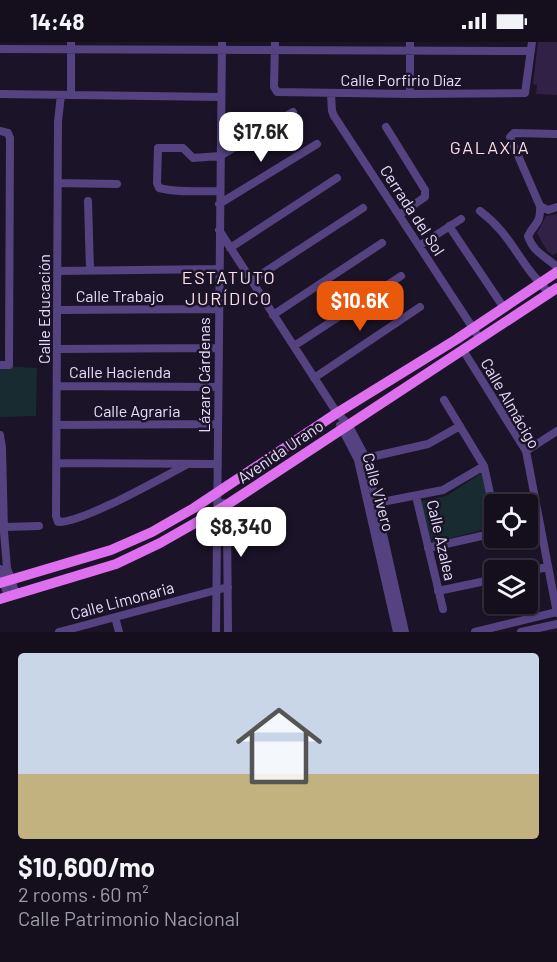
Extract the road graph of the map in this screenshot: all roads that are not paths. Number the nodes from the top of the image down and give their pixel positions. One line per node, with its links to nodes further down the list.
1 (71, 45): 2 (street); 6 (street); 11 (street)
2 (221, 46): 3 (street); 12 (street, Lázaro Cárdenas)
3 (275, 46): 4 (street); 8 (street, Calle Porfirio Díaz)
4 (410, 46): 5 (street); 9 (street)
5 (531, 47): 9 (street, Calle Porfirio Díaz)
6 (0, 49)
7 (0, 94): 10 (street)
8 (331, 94): 9 (street, Calle Porfirio Díaz); 29 (street, Cerrada del Sol)
9 (410, 94)
10 (61, 95): 11 (street); 20 (street, Calle Educación)
11 (71, 95): 12 (street)
12 (221, 97): 18 (street, Lázaro Cárdenas)
13 (293, 112): 18 (street)
14 (386, 128): 29 (street)
15 (4, 132): 56 (street)
16 (557, 134): 25 (street)
17 (317, 144): 24 (street)
18 (220, 156): 22 (street, Lázaro Cárdenas); 22 (street)
19 (337, 178): 35 (street)
20 (58, 183): 21 (street); 39 (street, Calle Educación)
21 (117, 184)
22 (219, 190): 24 (street, Lázaro Cárdenas)
23 (88, 201): 38 (street)
24 (219, 204): 32 (street, Lázaro Cárdenas)
25 (540, 206): 26 (street); 36 (street)
26 (557, 207)
27 (363, 208): 42 (street)
28 (480, 211): 43 (street)
29 (399, 215): 34 (street, Cerrada del Sol)
30 (461, 219): 31 (street)
31 (449, 226): 34 (street); 46 (street)
32 (219, 230): 35 (street, Calle Vivero); 37 (street, Lázaro Cárdenas)
33 (382, 243): 49 (street)
34 (419, 246): 50 (street, Cerrada del Sol)
35 (230, 248): 42 (street, Calle Vivero)
36 (557, 267)
37 (219, 269): 38 (street); 47 (street, Lázaro Cárdenas)
38 (90, 270): 39 (street)
39 (58, 271): 48 (street, Calle Educación)
40 (557, 272): 43 (main road, Avenida Urano)
41 (400, 276): 52 (street)
42 (251, 281): 49 (street, Calle Vivero)
43 (541, 284): 44 (street); 46 (main road, Avenida Urano)
44 (553, 290): 51 (main road, Avenida Urano)
45 (420, 307): 57 (street)
46 (504, 308): 50 (main road, Avenida Urano)
47 (219, 309): 48 (street, Calle Trabajo); 53 (street, Lázaro Cárdenas)
48 (57, 310): 54 (street, Calle Educación)
49 (273, 315): 52 (street, Calle Vivero)
50 (473, 328): 51 (street, Cerrada del Sol); 61 (main road, Avenida Urano)
51 (480, 339): 55 (main road, Avenida Urano)
52 (294, 346): 57 (street, Calle Vivero)
53 (218, 348): 54 (street); 59 (street, Lázaro Cárdenas)
54 (58, 349): 58 (street, Calle Educación)
55 (463, 350): 64 (main road, Avenida Urano); 68 (street, Calle Almácigo)
56 (4, 365)
57 (314, 378): 61 (street, Calle Vivero)
58 (57, 386): 59 (street, Calle Hacienda); 63 (street, Calle Educación)
59 (218, 387): 62 (street, Lázaro Cárdenas)
60 (444, 400): 65 (street)
61 (337, 413): 64 (street, Calle Vivero); 69 (main road, Avenida Urano)
62 (218, 424): 63 (street, Calle Agraria); 72 (street, Lázaro Cárdenas)
63 (57, 425): 71 (street, Calle Educación)
64 (344, 426): 70 (street, Calle Vivero); 75 (main road, Avenida Urano)
65 (460, 426): 70 (street); 74 (street)
66 (557, 432): 68 (street)
67 (0, 435): 76 (street)
68 (526, 451): 82 (street, Calle Almácigo)
69 (272, 456): 75 (main road); 77 (main road, Avenida Urano)
70 (362, 459): 80 (street, Calle Vivero)
71 (57, 463): 73 (street); 73 (street, Calle Educación)
72 (218, 464): 73 (street); 77 (street, Lázaro Cárdenas)
73 (186, 465)
74 (484, 466): 78 (street); 79 (street)
75 (281, 469): 81 (main road, Avenida Urano)
76 (2, 490): 84 (street)
77 (218, 492): 81 (street, Lázaro Cárdenas); 92 (main road, Avenida Urano)
78 (490, 494)
79 (416, 496): 80 (street); 86 (street, Calle Azalea)
80 (372, 504): 90 (street, Calle Vivero)
81 (220, 508): 93 (street); 94 (street); 96 (main road, Avenida Urano)
82 (539, 524): 87 (street, Calle Almácigo)
83 (39, 526): 84 (street)
84 (3, 531): 92 (street)
85 (484, 535): 86 (street)
86 (428, 548): 95 (street, Calle Azalea)
87 (548, 567): 89 (street); 98 (street, Calle Almácigo)
88 (0, 569): 92 (street)
89 (538, 569)
90 (388, 575): 106 (street, Calle Vivero); 107 (street, Calle Vivero)
91 (484, 581): 95 (street)
92 (5, 582): 96 (street)
93 (228, 587): 94 (street, Calle Limonaria); 105 (street)
94 (217, 590): 99 (street, Calle Limonaria); 104 (street)
95 (438, 591): 97 (street, Calle Azalea)
96 (8, 597)
97 (443, 609)
98 (557, 612): 101 (street)
99 (115, 617): 102 (street, Calle Limonaria); 103 (street)
100 (557, 624): 109 (street)
101 (513, 628): 108 (street)
102 (62, 632)
103 (119, 632)
104 (216, 632)
105 (228, 632)
106 (397, 632)
107 (405, 632)
108 (475, 632)
109 (521, 632)

